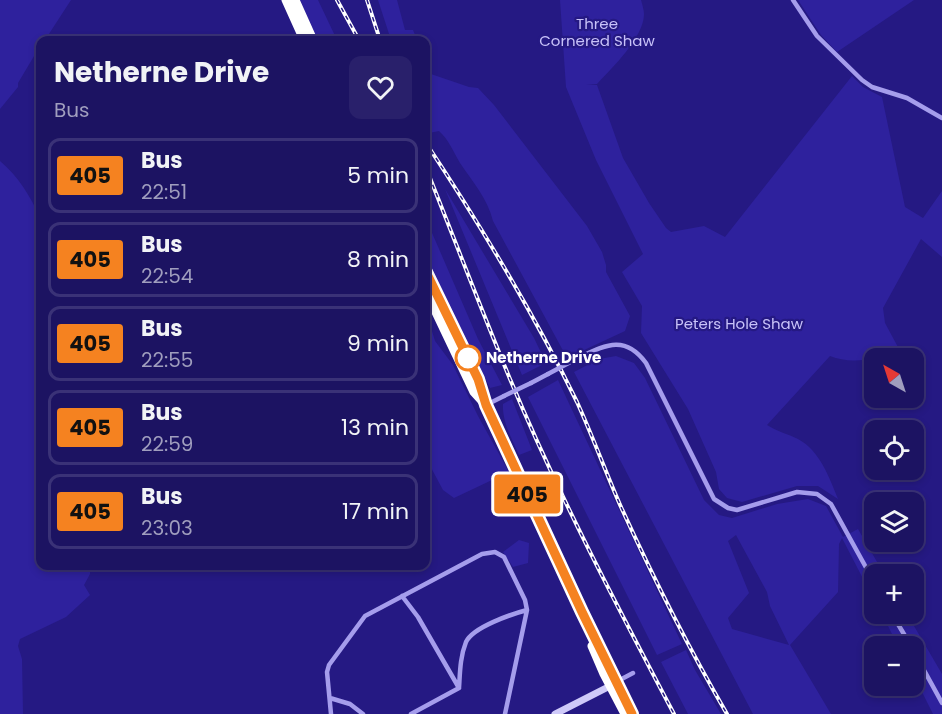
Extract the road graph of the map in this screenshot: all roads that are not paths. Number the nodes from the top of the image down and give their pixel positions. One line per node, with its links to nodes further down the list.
1 (286, 0): 4 (highway)
2 (296, 0): 5 (highway)
3 (793, 0): 6 (street)
4 (302, 36)
5 (311, 36)
6 (942, 118)
7 (430, 280): 9 (highway)
8 (430, 299): 9 (highway)
9 (486, 405): 10 (street, bridge); 15 (highway)
10 (864, 564)
11 (402, 596): 12 (street); 16 (street); 17 (street)
12 (527, 610): 16 (street); 22 (street)
13 (924, 670): 18 (street)
14 (633, 673): 15 (street)
15 (613, 684): 23 (street); 24 (highway); 25 (highway)
16 (459, 688): 21 (street)
17 (330, 698): 19 (street); 20 (street)
18 (942, 703)
19 (331, 714)
20 (363, 714)
21 (411, 714)
22 (505, 714)
23 (555, 714)
24 (625, 714)
25 (632, 714)

